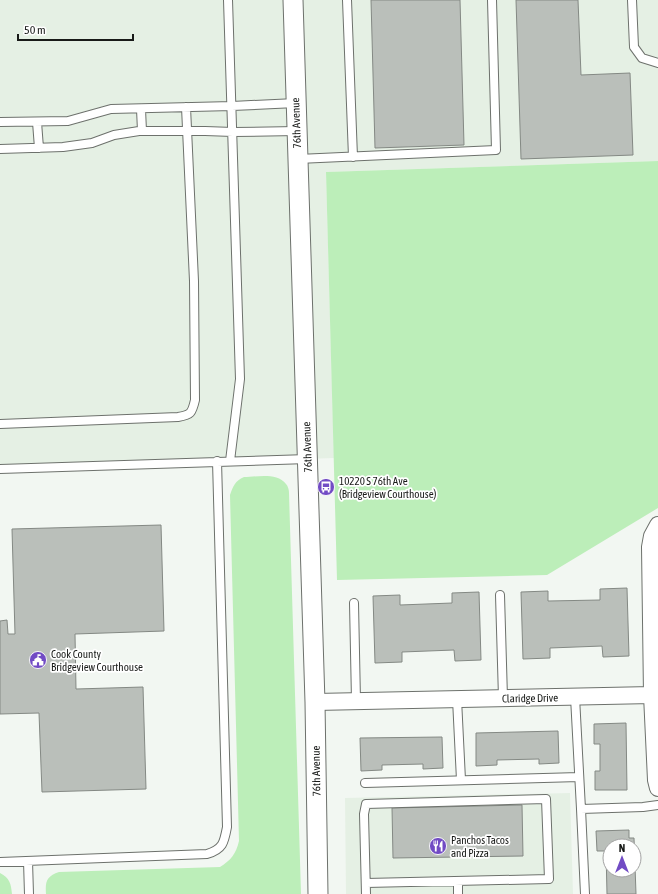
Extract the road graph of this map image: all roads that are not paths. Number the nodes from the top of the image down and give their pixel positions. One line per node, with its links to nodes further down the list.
1 (228, 0): 8 (lane)
2 (293, 0): 7 (street, 76th Avenue)
3 (347, 0): 19 (lane)
4 (492, 0): 19 (lane)
5 (632, 0): 6 (lane)
6 (658, 63)
7 (296, 103): 8 (lane); 13 (street, 76th Avenue)
8 (232, 106): 9 (lane); 16 (lane)
9 (186, 107): 10 (lane); 15 (lane)
10 (140, 109): 12 (lane); 14 (lane)
11 (0, 122): 12 (lane)
12 (38, 122): 17 (lane)
13 (297, 130): 16 (lane); 20 (street, 76th Avenue)
14 (142, 131): 15 (lane); 17 (lane)
15 (188, 131): 16 (lane); 21 (lane)
16 (233, 132): 24 (lane)
17 (39, 148): 18 (lane)
18 (0, 149)
19 (354, 157): 20 (lane)
20 (297, 159): 22 (street, 76th Avenue)
21 (0, 424)
22 (308, 459): 24 (lane); 34 (street, 76th Avenue)
23 (217, 461): 24 (lane); 25 (lane); 43 (lane)
24 (230, 461)
25 (0, 469)
26 (658, 525): 27 (street)
27 (654, 587): 30 (street)
28 (500, 595): 32 (lane)
29 (354, 603): 35 (lane)
30 (652, 695): 31 (street, Claridge Drive); 36 (street)
31 (575, 697): 32 (street, Claridge Drive); 37 (lane)
32 (503, 698): 33 (street, Claridge Drive)
33 (457, 699): 35 (street, Claridge Drive); 38 (lane)
34 (315, 702): 35 (street, Claridge Drive); 48 (street, 76th Avenue)
35 (356, 702)
36 (656, 728): 40 (street)
37 (579, 777): 38 (lane); 42 (lane)
38 (461, 780): 39 (lane)
39 (365, 782)
40 (658, 788)
41 (658, 805): 42 (lane)
42 (581, 809): 51 (lane)
43 (28, 861): 44 (lane); 47 (lane)
44 (0, 862)
45 (458, 881): 46 (lane); 46 (lane); 50 (lane)
46 (366, 883): 49 (lane)
47 (29, 894)
48 (318, 894)
49 (366, 894)
50 (458, 894)
51 (585, 894)

